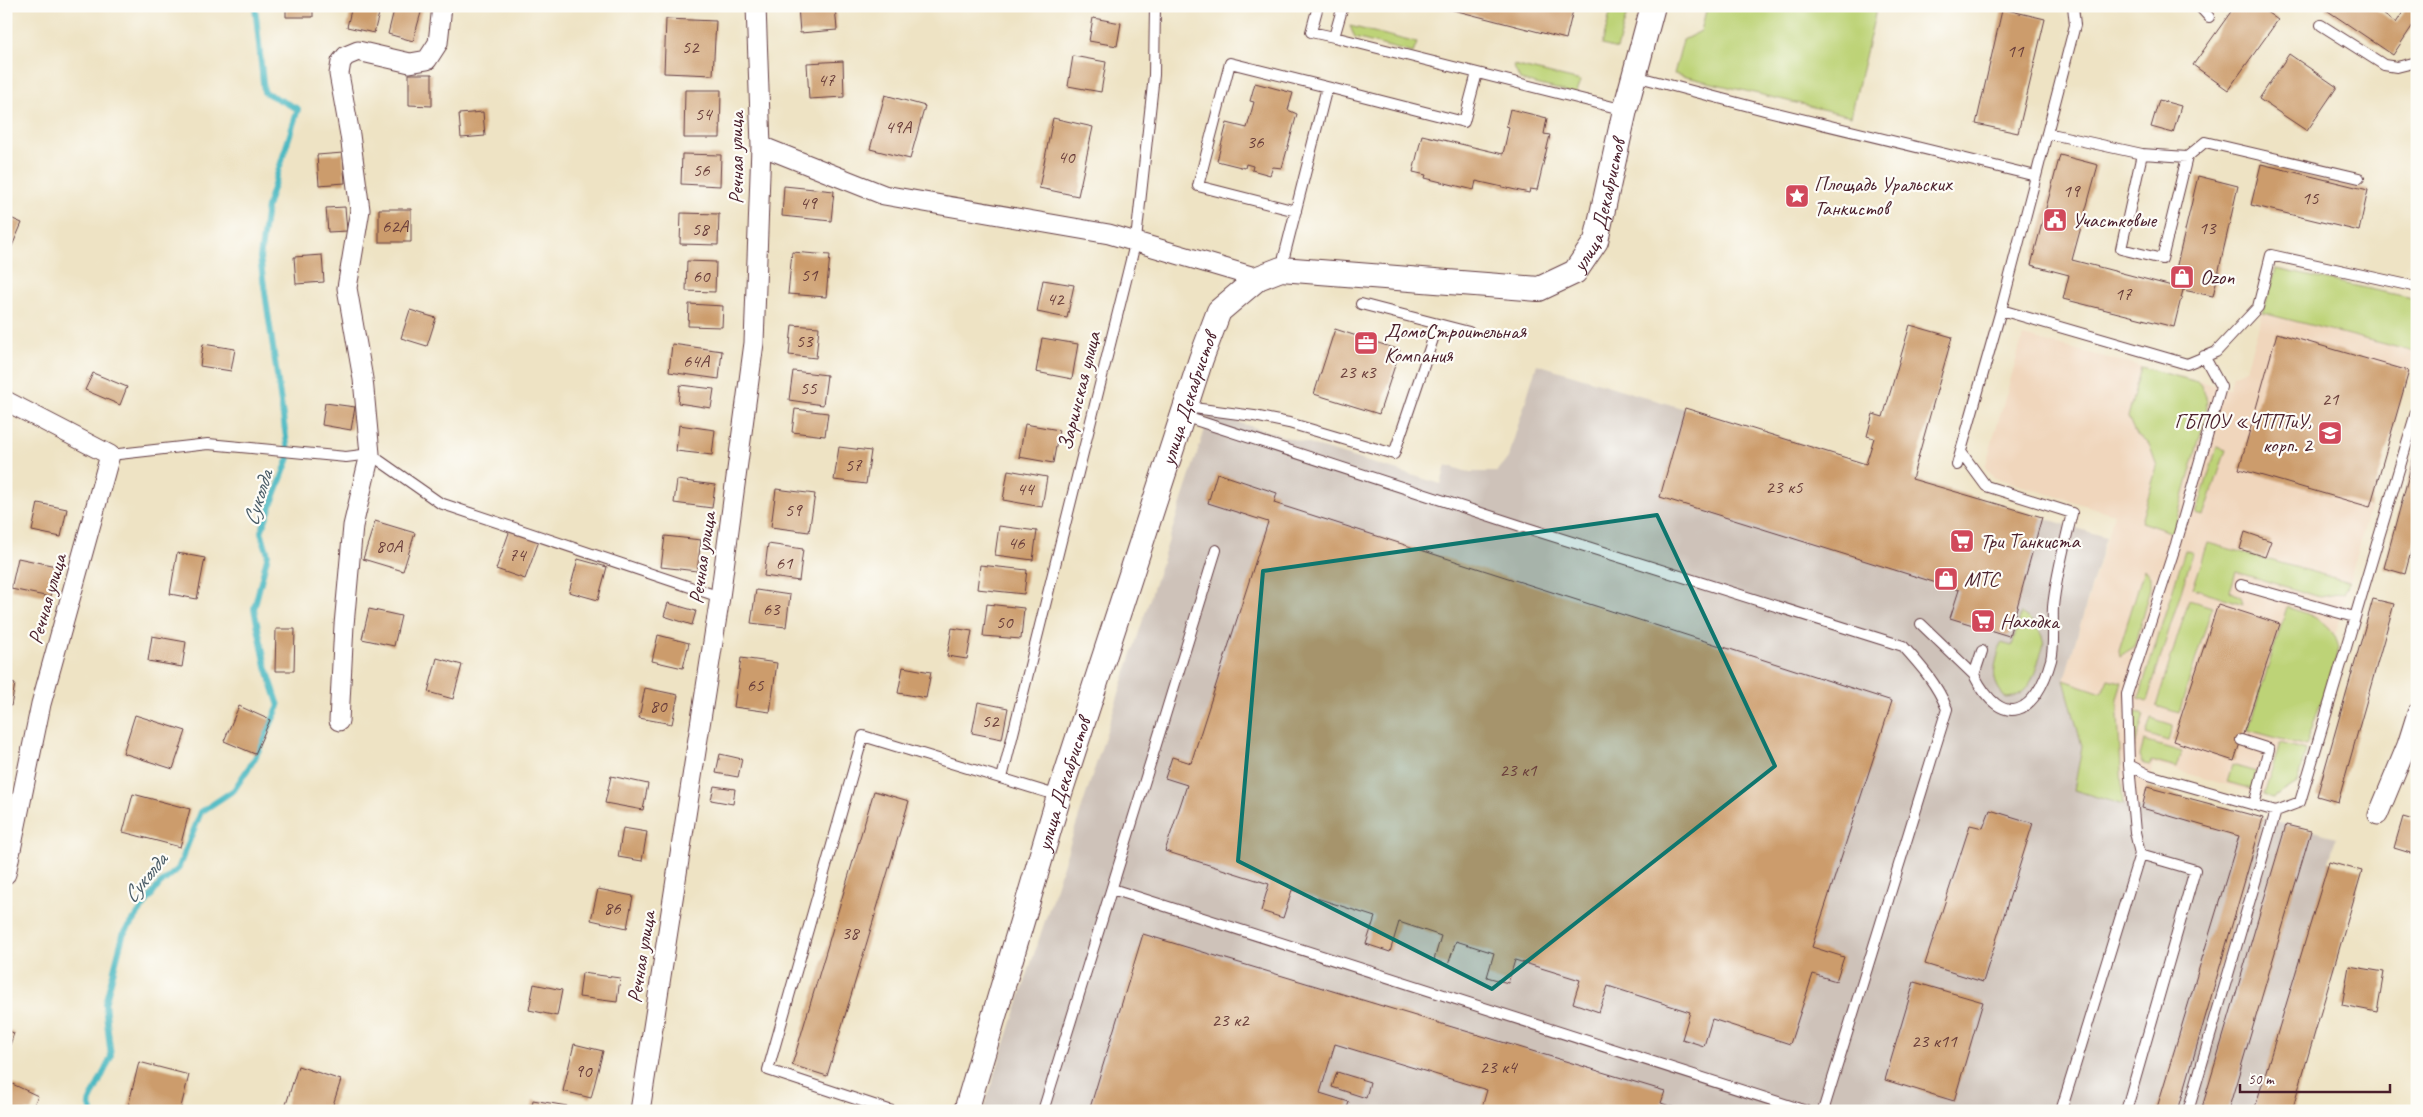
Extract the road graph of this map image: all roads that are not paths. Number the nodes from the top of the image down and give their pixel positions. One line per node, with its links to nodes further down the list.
1 (442, 6): 37 (street)
2 (756, 6): 18 (street, Речная улица)
3 (1155, 6): 24 (lane, Заринская улица)
4 (1318, 6): 11 (lane)
5 (1342, 6): 11 (lane)
6 (1653, 6): 14 (street, улица Декабристов)
7 (2073, 6): 17 (lane)
8 (2199, 6): 9 (lane)
9 (2209, 17)
10 (2321, 25): 12 (lane)
11 (1334, 37): 13 (lane)
12 (2417, 62)
13 (1477, 73): 15 (lane); 16 (lane)
14 (1635, 76): 16 (street, улица Декабристов); 21 (lane)
15 (1327, 87): 23 (lane); 23 (lane)
16 (1625, 110): 25 (street, улица Декабристов)
17 (2047, 133): 19 (lane); 21 (lane)
18 (761, 146): 24 (street); 42 (street, Речная улица)
19 (2142, 154): 20 (lane); 20 (lane)
20 (2187, 157): 22 (lane)
21 (2036, 176): 29 (lane)
22 (2358, 178)
23 (1296, 211): 25 (lane)
24 (1136, 240): 26 (street); 51 (lane, Заринская улица)
25 (1281, 269): 26 (street, улица Декабристов)
26 (1258, 278): 35 (street, улица Декабристов)
27 (2417, 287): 32 (lane)
28 (1361, 304): 30 (lane)
29 (2001, 310): 32 (lane); 36 (lane)
30 (1438, 324): 31 (lane); 35 (lane)
31 (1469, 332)
32 (2204, 356): 50 (lane)
33 (6, 401): 38 (street)
34 (2417, 409): 43 (lane)
35 (1184, 411): 52 (street, улица Декабристов); 64 (lane)
36 (1960, 452): 39 (lane); 46 (lane)
37 (370, 454): 38 (lane); 42 (lane); 48 (street)
38 (110, 455): 57 (street, Речная улица)
39 (1957, 465)
40 (1216, 550): 58 (lane)
41 (2241, 585): 43 (lane)
42 (720, 597): 59 (street, Речная улица)
43 (2354, 618): 54 (lane)
44 (1921, 624): 46 (lane)
45 (1982, 651): 46 (lane)
46 (1974, 675)
47 (2417, 713): 55 (street)
48 (339, 721)
49 (2241, 740): 53 (lane)
50 (2129, 765): 53 (lane); 56 (lane)
51 (1002, 778): 52 (lane); 60 (lane)
52 (1059, 796): 61 (street, улица Декабристов)
53 (2254, 805): 54 (lane)
54 (2276, 811): 67 (lane)
55 (2378, 815)
56 (2140, 854): 65 (lane); 66 (lane)
57 (6, 874)
58 (1112, 889): 62 (lane); 63 (lane)
59 (640, 1111)
60 (892, 1111)
61 (966, 1111)
62 (1043, 1111)
63 (1806, 1111)
64 (1823, 1111)
65 (2061, 1111)
66 (2126, 1111)
67 (2188, 1111)

